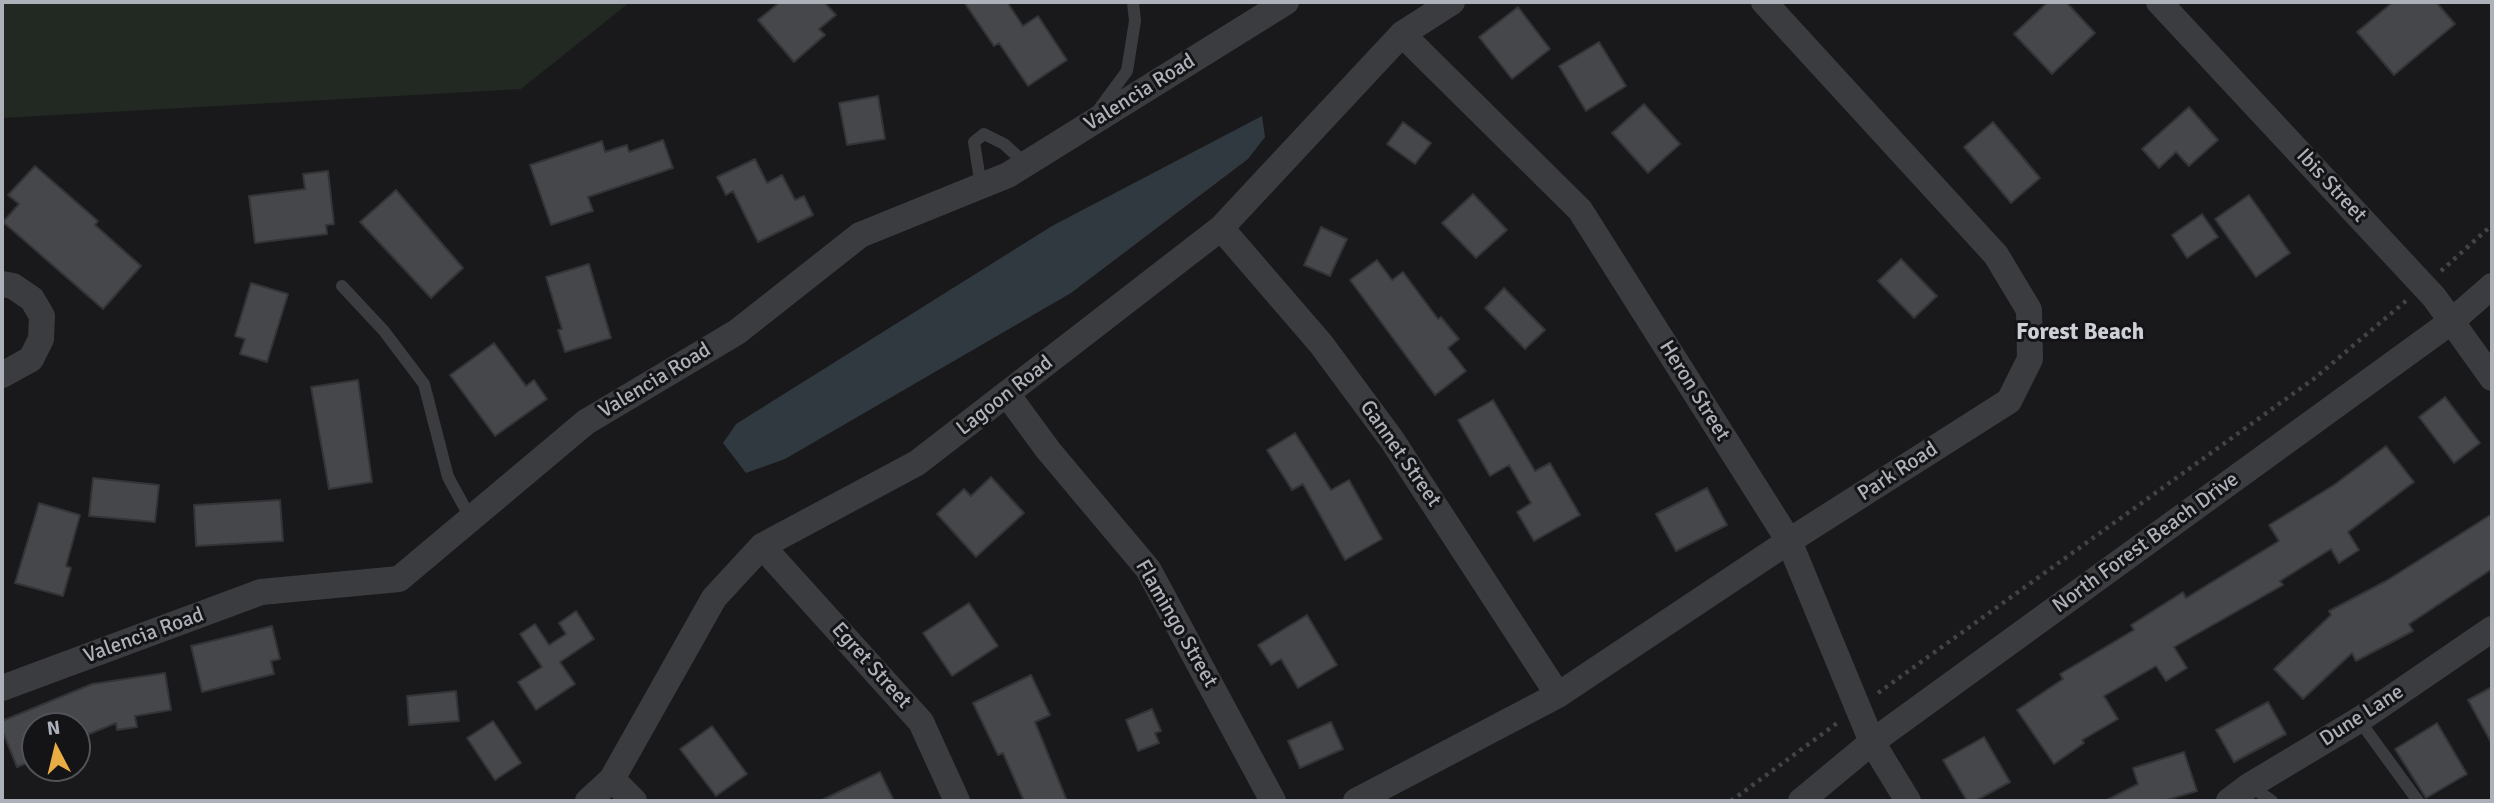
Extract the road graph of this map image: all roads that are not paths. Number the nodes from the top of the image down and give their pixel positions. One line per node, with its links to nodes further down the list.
1 (1133, 2): 7 (lane)
2 (1286, 2): 7 (street, Valencia Road)
3 (1452, 2): 6 (street, Lagoon Road)
4 (1765, 2): 19 (street, Park Road)
5 (2159, 2): 14 (street, Ibis Street)
6 (1402, 34): 10 (street, Lagoon Road); 19 (street, Heron Street)
7 (1086, 127): 8 (street, Valencia Road)
8 (1026, 164): 9 (street, Valencia Road); 9 (lane)
9 (981, 186): 18 (street, Valencia Road)
10 (1221, 228): 17 (street, Lagoon Road); 23 (street, Gannet Street)
11 (2, 284): 15 (street)
12 (342, 286): 18 (lane)
13 (2492, 286): 14 (street, North Forest Beach Drive)
14 (2452, 321): 16 (street, Ibis Street); 25 (street, North Forest Beach Drive)
15 (2, 375)
16 (2492, 378)
17 (1007, 394): 20 (street, Lagoon Road); 31 (street, Flamingo Street)
18 (471, 519): 22 (street, Valencia Road)
19 (1789, 541): 23 (street, Park Road); 25 (street, Heron Street)
20 (762, 546): 26 (street, Lagoon Road); 30 (street, Egret Street)
21 (2488, 638): 24 (street, Dune Lane)
22 (2, 688)
23 (1558, 695): 32 (street, Park Road)
24 (2359, 720): 27 (street, Dune Lane); 36 (lane)
25 (1872, 742): 33 (street, North Forest Beach Drive); 34 (street, Heron Street)
26 (612, 779): 28 (street, Lagoon Road); 29 (street)
27 (2239, 794): 35 (lane)
28 (587, 801)
29 (634, 801)
30 (957, 801)
31 (1273, 801)
32 (1356, 801)
33 (1801, 801)
34 (1908, 801)
35 (2272, 801)
36 (2418, 801)

